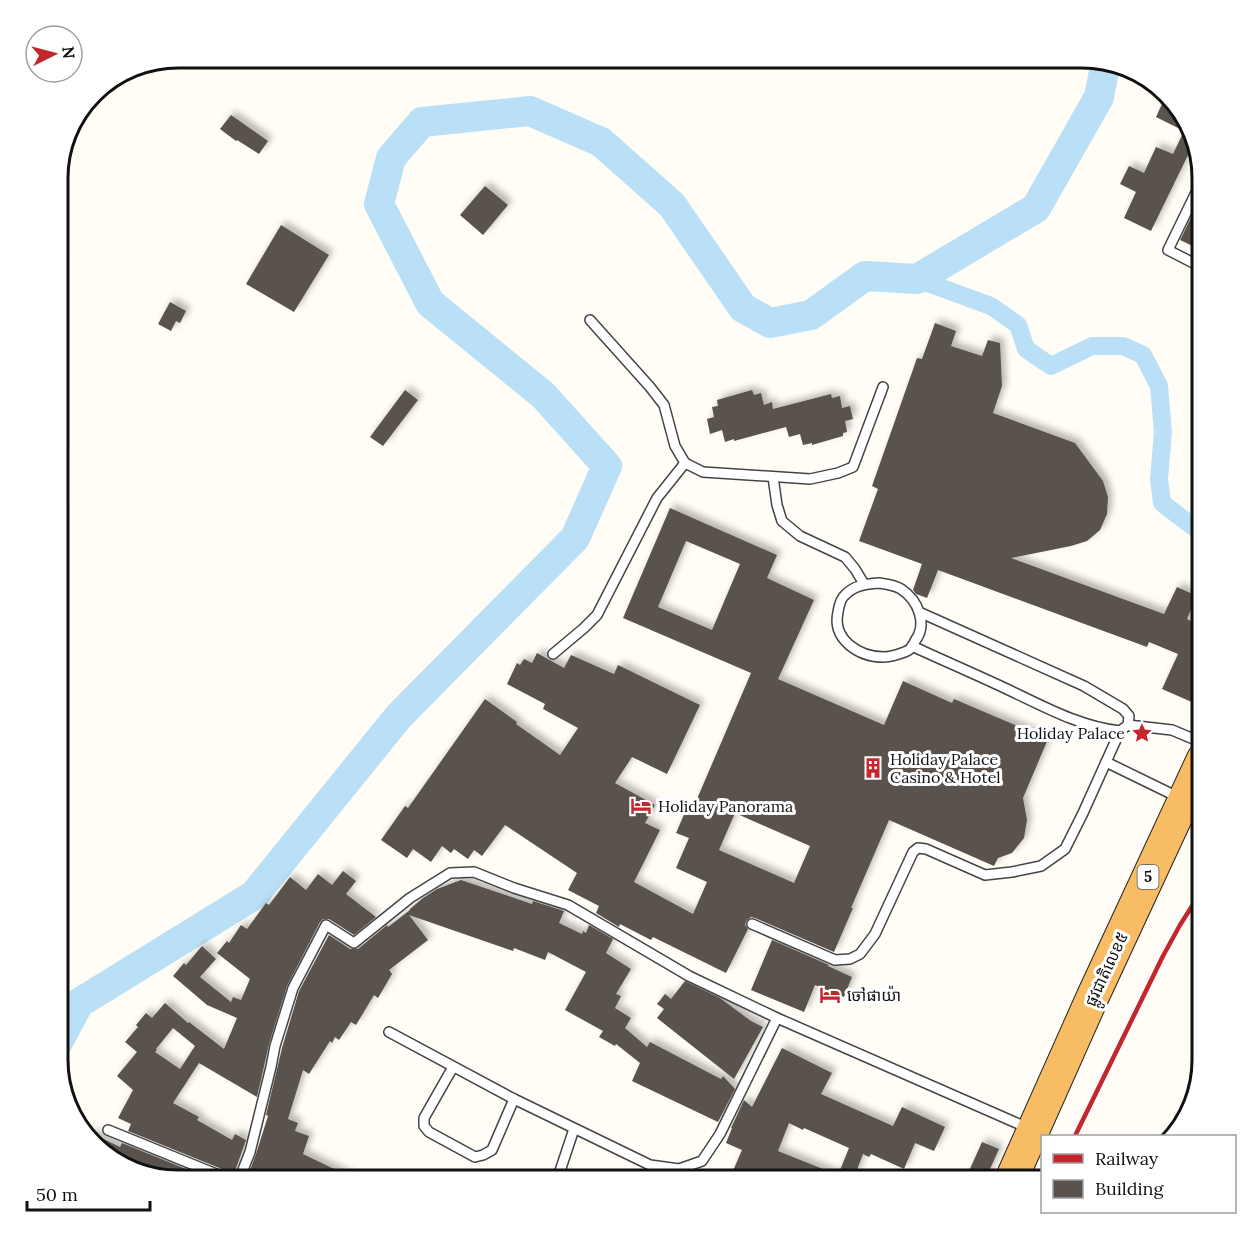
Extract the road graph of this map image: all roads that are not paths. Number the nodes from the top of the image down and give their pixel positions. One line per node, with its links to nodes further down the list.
1 (1192, 201): 2 (lane)
2 (1192, 262)
3 (590, 320): 5 (lane)
4 (883, 387): 6 (lane)
5 (685, 463): 6 (lane); 10 (lane)
6 (773, 477): 7 (lane)
7 (864, 584): 8 (lane); 9 (lane)
8 (919, 612): 9 (lane); 11 (lane)
9 (912, 646): 11 (lane)
10 (553, 654)
11 (1124, 728): 12 (lane); 13 (lane)
12 (1192, 738)
13 (1106, 762): 14 (lane); 16 (lane)
14 (1192, 805)
15 (1192, 808): 23 (highway, ផ្លូវជាតិលេខ៥ / 5)
16 (752, 924)
17 (777, 1018): 21 (lane); 23 (lane); 25 (lane)
18 (389, 1032): 19 (lane)
19 (453, 1067): 20 (lane); 20 (lane)
20 (514, 1099): 21 (lane)
21 (574, 1129): 26 (lane)
22 (108, 1130): 24 (lane)
23 (1034, 1130): 27 (highway, ផ្លូវជាតិលេខ៥ / 5)
24 (206, 1170)
25 (243, 1170)
26 (560, 1170)
27 (1016, 1170)

